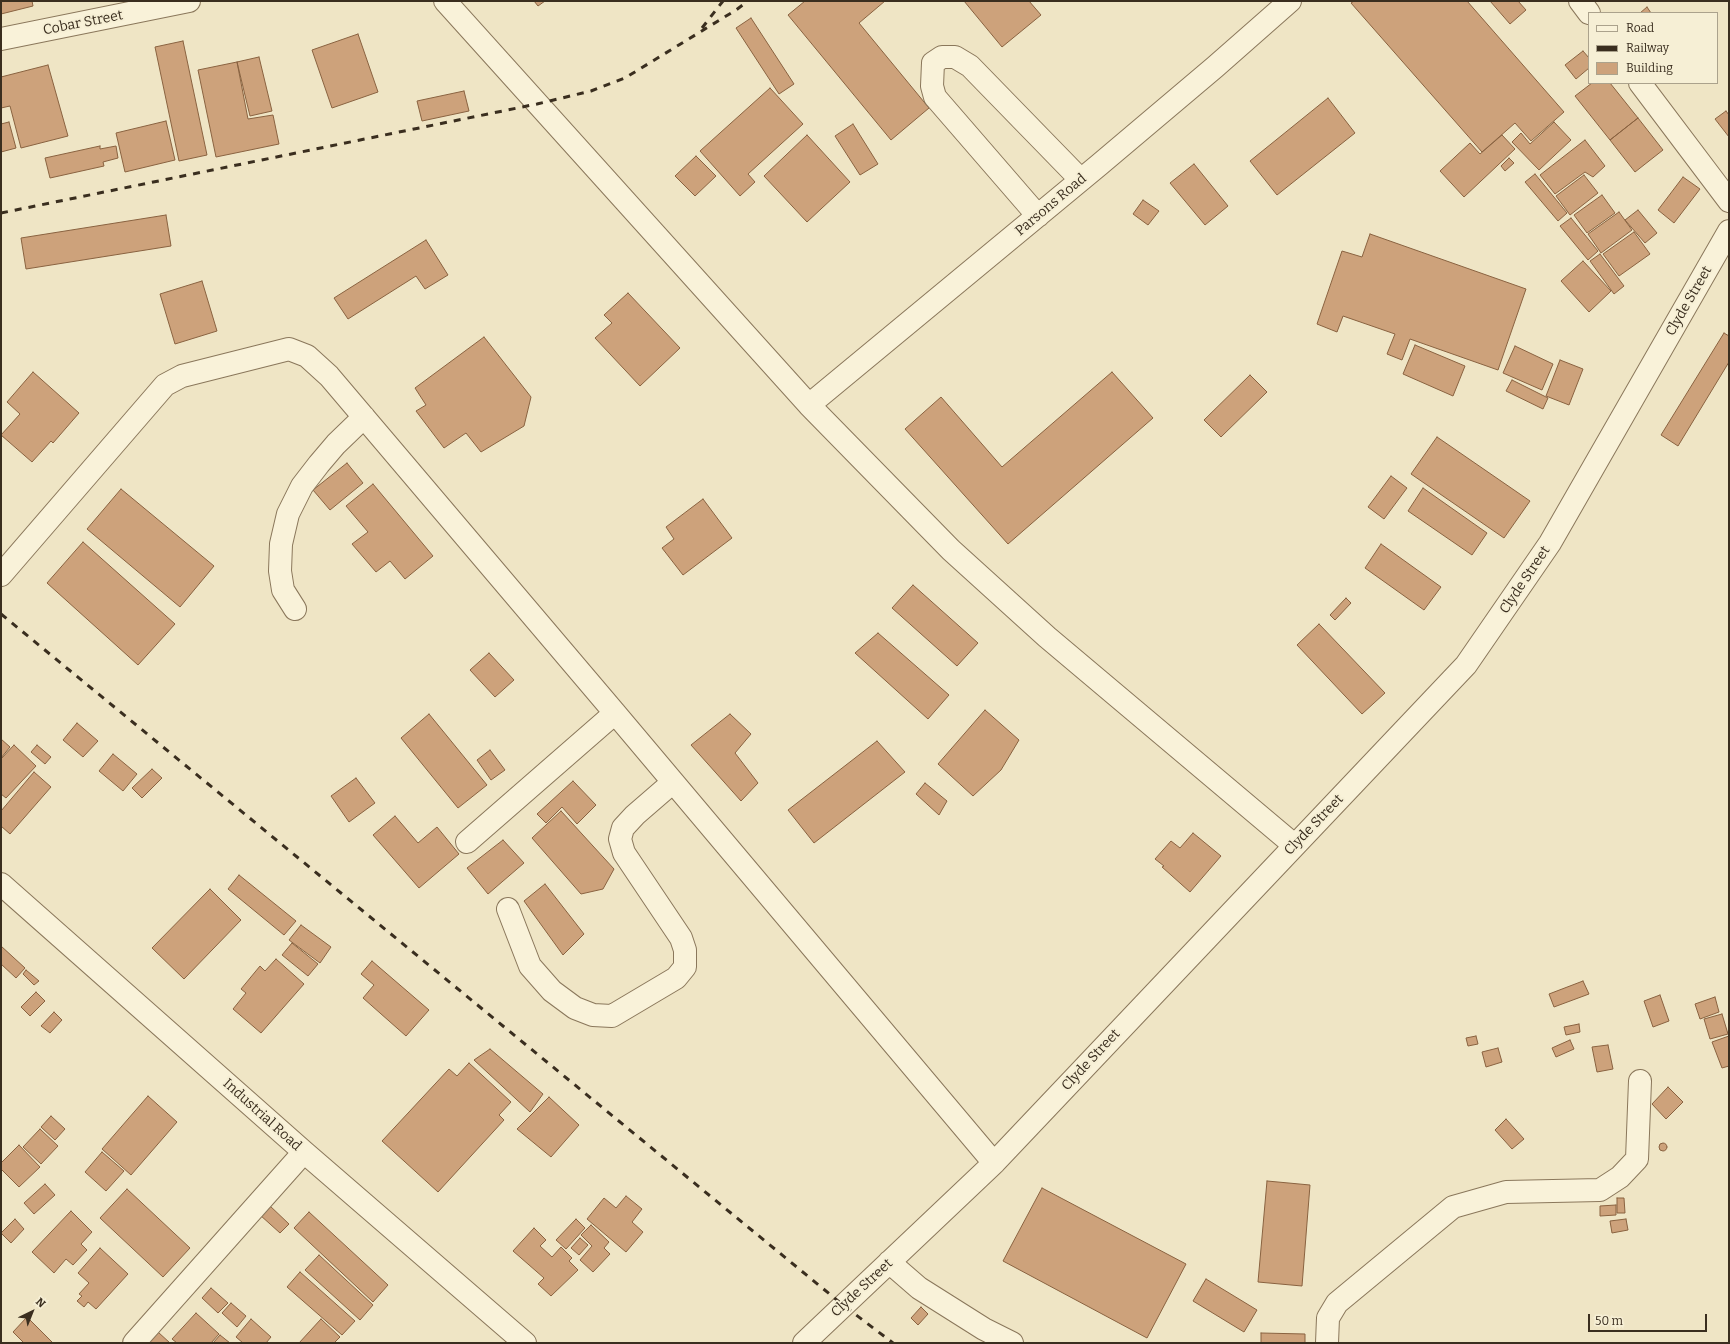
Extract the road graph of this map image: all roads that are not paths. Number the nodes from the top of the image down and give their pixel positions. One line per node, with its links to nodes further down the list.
1 (189, 1): 6 (street, Cobar Street)
2 (445, 1): 12 (street)
3 (1290, 1): 8 (street, Parsons Road)
4 (1580, 1): 5 (street)
5 (1588, 12)
6 (1, 39)
7 (1641, 84): 9 (street)
8 (1081, 180): 10 (street, Parsons Road); 10 (street)
9 (1729, 201)
10 (1038, 216): 12 (street, Parsons Road)
11 (1729, 231): 19 (street, Clyde Street)
12 (809, 405): 19 (street)
13 (364, 417): 14 (street); 15 (street); 16 (street)
14 (1, 575)
15 (295, 609)
16 (615, 713): 17 (street); 18 (street)
17 (672, 783): 21 (street); 24 (street)
18 (467, 842)
19 (1294, 845): 24 (street, Clyde Street)
20 (1, 884): 23 (street, Industrial Road)
21 (508, 909)
22 (1640, 1081): 30 (street)
23 (304, 1152): 26 (street); 27 (street, Industrial Road)
24 (994, 1163): 25 (street, Clyde Street)
25 (889, 1262): 28 (street, Clyde Street); 29 (street)
26 (134, 1343)
27 (525, 1343)
28 (804, 1343)
29 (1012, 1343)
30 (1327, 1343)

